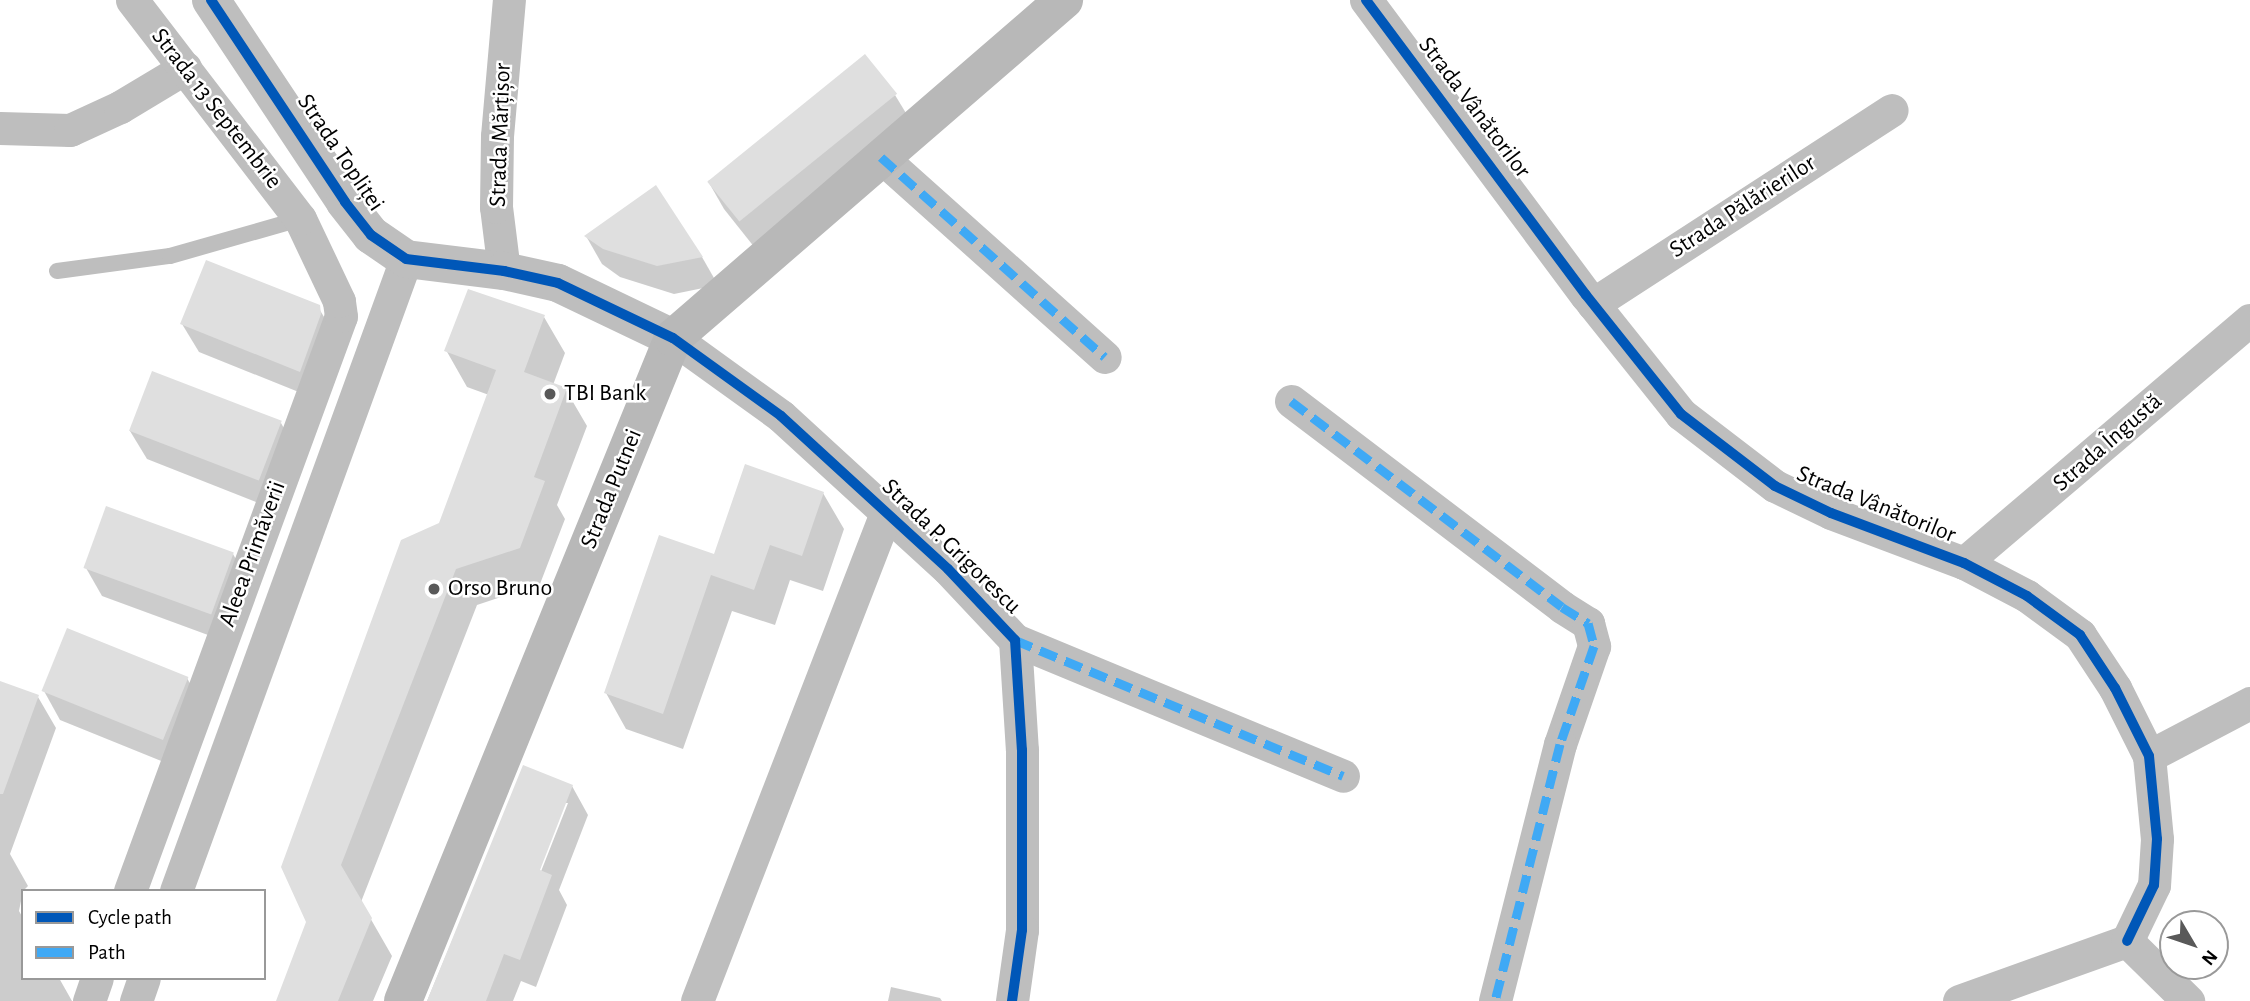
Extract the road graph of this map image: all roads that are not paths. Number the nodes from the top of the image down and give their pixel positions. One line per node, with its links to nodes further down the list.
1 (132, 0): 6 (street, Strada 13 Septembrie)
2 (211, 0): 10 (street, Strada Topliței)
3 (509, 0): 14 (street, Strada Mărțișor)
4 (1064, 0): 9 (main road, Strada Putnei)
5 (1366, 0): 15 (street, Strada Vânătorilor)
6 (185, 68): 8 (street); 11 (street, Strada 13 Septembrie)
7 (1892, 110): 15 (street, Strada Pălărierilor)
8 (0, 128)
9 (881, 156): 17 (main road, Strada Putnei); 18 (street)
10 (345, 202): 11 (street); 12 (street, Strada Topliței)
11 (300, 219): 13 (lane); 26 (street, Aleea Primăverii)
12 (406, 259): 14 (street, Strada Topliței); 27 (street, Aleea Primăverii)
13 (58, 271)
14 (504, 271): 17 (street, Strada Topliței)
15 (1593, 304): 21 (street, Strada Vânătorilor)
16 (2250, 320): 21 (street, Strada Îngustă)
17 (673, 338): 20 (street, Strada P. Grigorescu); 33 (main road, Strada Putnei)
18 (1105, 357)
19 (1291, 401): 36 (street)
20 (886, 513): 22 (street, Strada P. Grigorescu); 34 (street)
21 (1965, 563): 24 (street, Strada Vânătorilor)
22 (1015, 639): 25 (street); 35 (street, Strada P. Grigorescu)
23 (2250, 703): 24 (street)
24 (2149, 756): 28 (street, Strada Vânătorilor)
25 (1343, 776)
26 (131, 889)
27 (177, 889)
28 (2127, 941): 37 (street); 38 (street)
29 (96, 980): 31 (street)
30 (143, 980): 32 (street)
31 (89, 1001)
32 (136, 1001)
33 (403, 1001)
34 (697, 1001)
35 (1012, 1001)
36 (1495, 1001)
37 (1959, 1001)
38 (2188, 1001)

